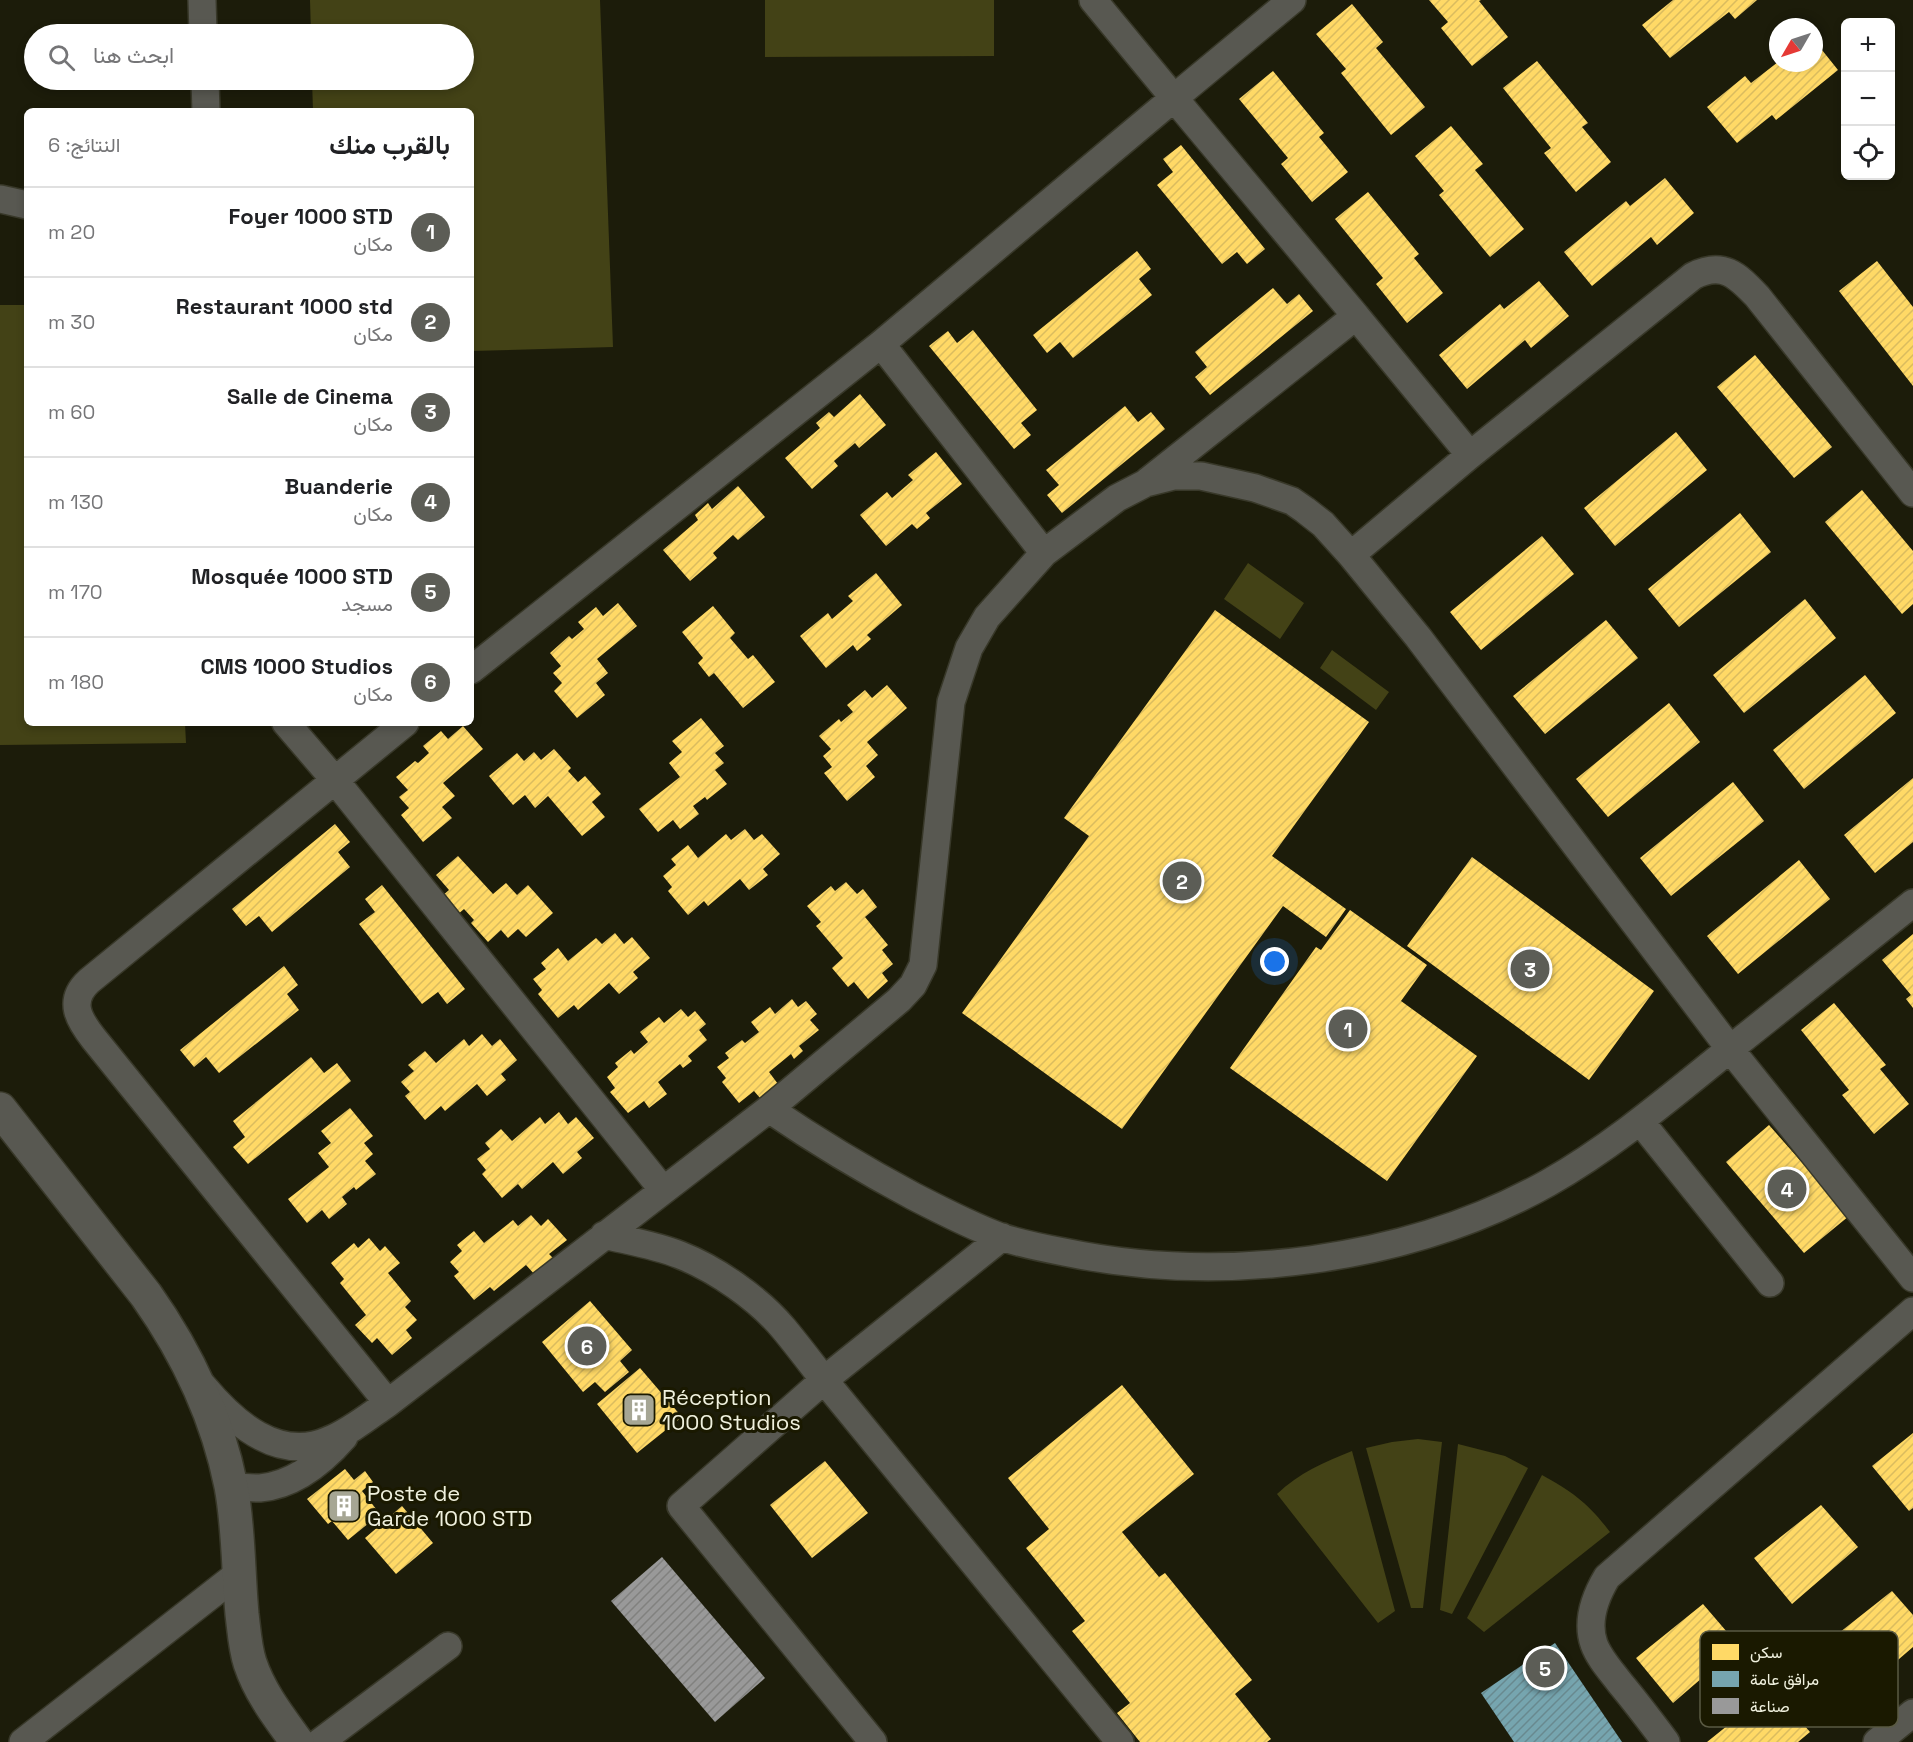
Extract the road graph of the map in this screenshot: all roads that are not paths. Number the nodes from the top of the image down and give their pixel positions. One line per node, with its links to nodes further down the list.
1 (202, 0): 4 (street)
2 (1093, 0): 6 (street)
3 (1292, 0): 6 (street)
4 (203, 24)
5 (205, 90): 7 (street)
6 (1174, 98): 10 (street); 11 (street)
7 (206, 108)
8 (0, 199): 9 (street)
9 (24, 204)
10 (1356, 316): 12 (street); 13 (street)
11 (880, 344): 15 (street); 17 (street)
12 (1470, 455): 14 (street); 16 (street)
13 (1146, 483): 15 (street); 16 (street)
14 (1913, 493)
15 (1044, 553): 24 (street)
16 (1351, 555): 22 (street)
17 (474, 668)
18 (289, 726): 20 (street)
19 (401, 726): 20 (street)
20 (334, 780): 26 (street); 34 (street)
21 (1913, 903): 22 (street)
22 (1730, 1049): 25 (street); 29 (street)
23 (0, 1108): 32 (street)
24 (769, 1109): 26 (street); 28 (street)
25 (1640, 1121): 28 (street); 30 (street)
26 (663, 1190): 27 (street)
27 (604, 1235): 33 (street); 34 (street)
28 (1002, 1237): 33 (street)
29 (1913, 1278)
30 (1770, 1283)
31 (1913, 1311): 47 (street)
32 (196, 1378): 35 (street); 36 (street)
33 (824, 1380): 45 (street); 46 (street)
34 (388, 1403): 35 (street)
35 (351, 1429): 36 (street)
36 (231, 1487): 37 (street)
37 (238, 1574): 42 (street); 43 (street)
38 (448, 1646): 44 (street)
39 (1913, 1713): 40 (street)
40 (1898, 1725)
41 (1896, 1727): 48 (street)
42 (23, 1742)
43 (297, 1742)
44 (320, 1742)
45 (873, 1742)
46 (1120, 1742)
47 (1666, 1742)
48 (1877, 1742)

